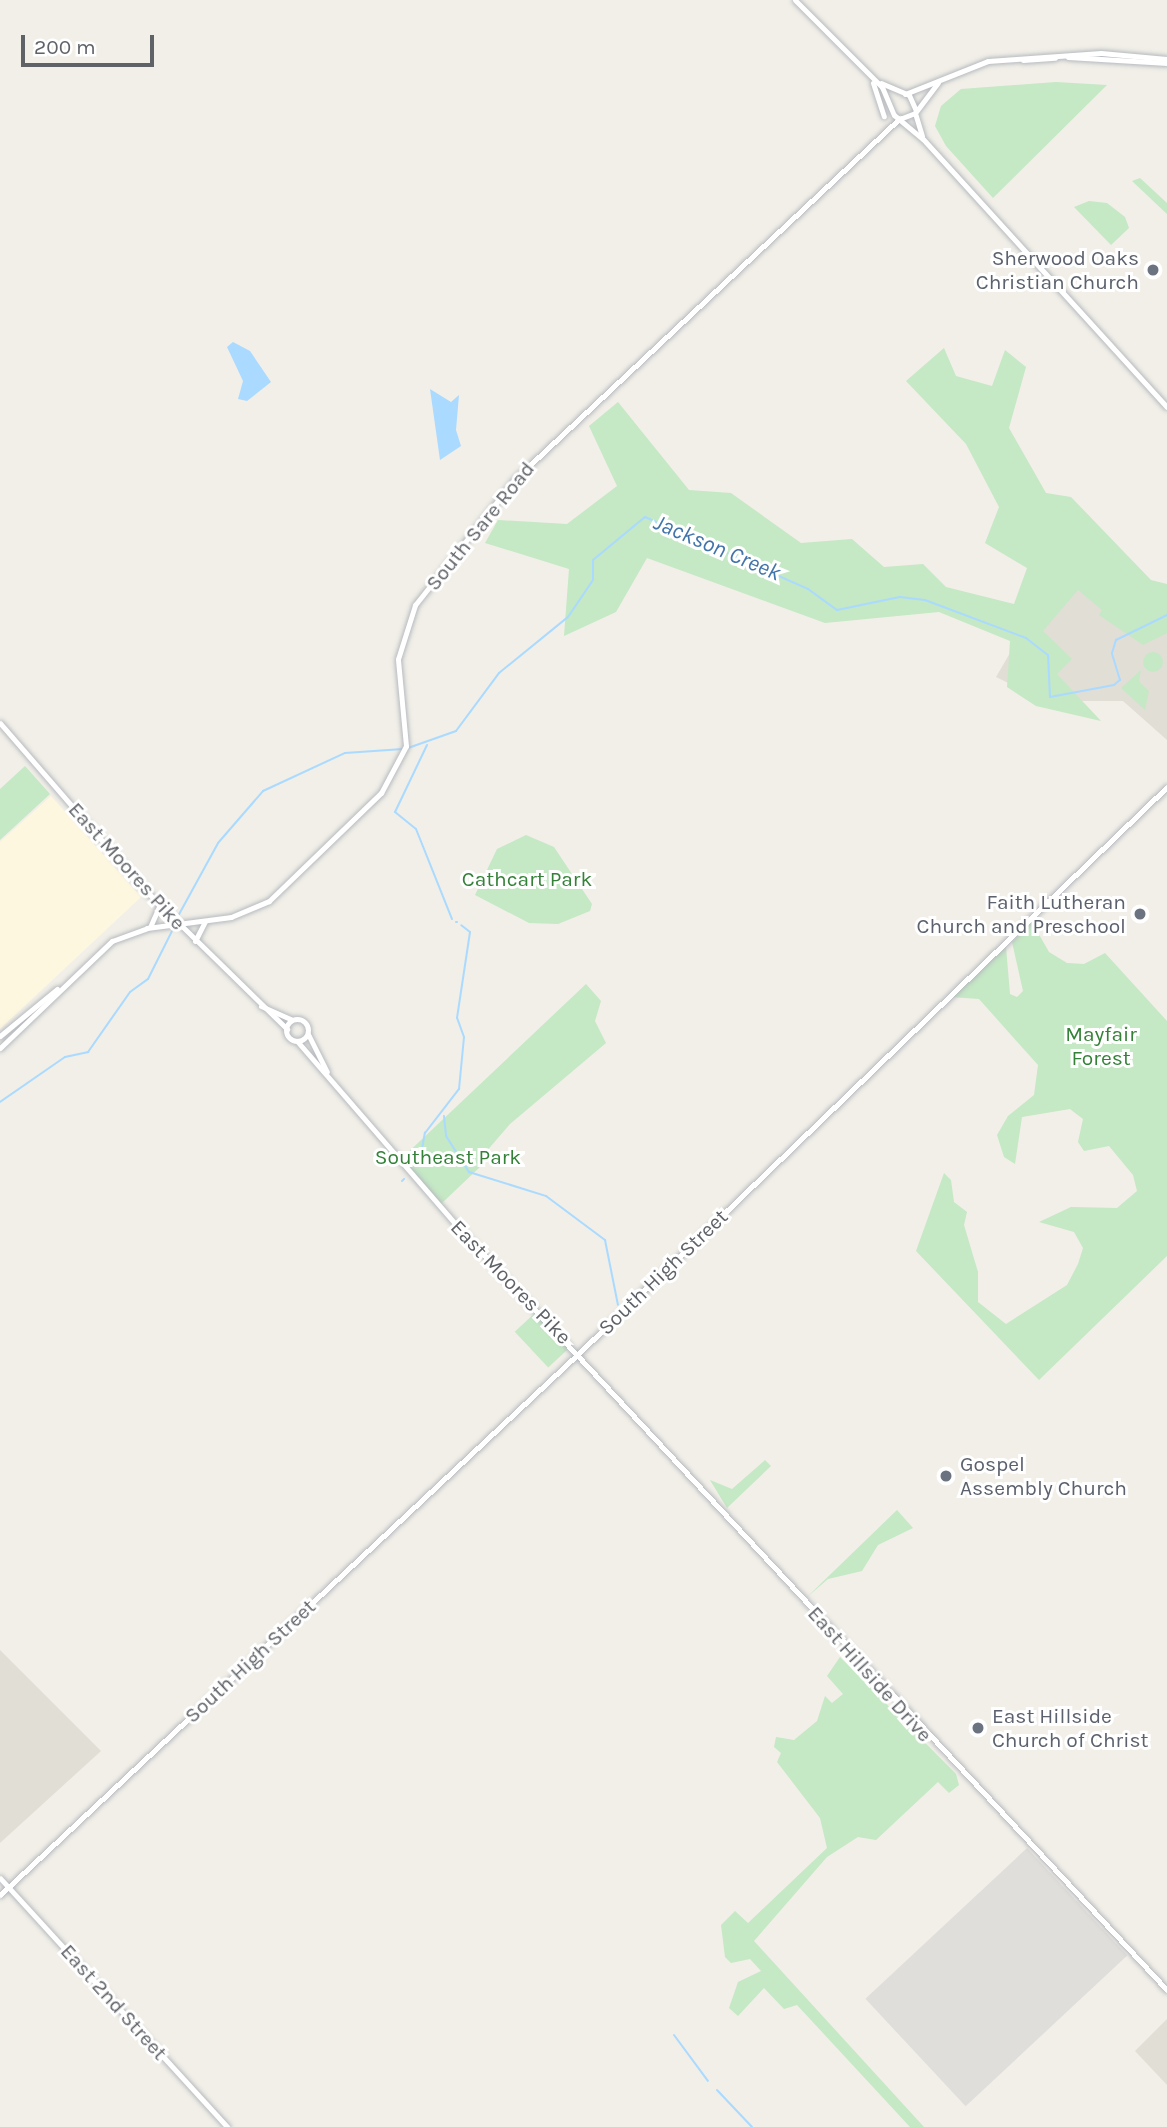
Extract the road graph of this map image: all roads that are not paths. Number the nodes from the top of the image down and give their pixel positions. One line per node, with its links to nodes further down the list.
1 (795, 0): 3 (main road)
2 (1167, 61): 5 (main road)
3 (861, 71): 4 (main road); 9 (main road)
4 (869, 77): 6 (main road); 7 (main road)
5 (939, 81): 6 (main road); 8 (main road)
6 (904, 94): 7 (main road, South Sare Road); 8 (main road)
7 (891, 105): 9 (main road, South Sare Road); 10 (main road)
8 (915, 112): 10 (main road, South Sare Road); 14 (main road)
9 (884, 116): 13 (main road, South Sare Road)
10 (901, 118): 11 (main road, South Sare Road); 12 (main road)
11 (884, 128): 12 (main road); 13 (main road, South Sare Road)
12 (911, 128): 14 (main road)
13 (871, 139): 19 (main road, South Sare Road)
14 (923, 139): 15 (main road)
15 (1167, 407)
16 (0, 723): 18 (main road, East Moores Pike)
17 (1167, 787): 32 (main road, South High Street)
18 (160, 905): 20 (main road, East Moores Pike); 21 (main road)
19 (205, 921): 20 (main road, South Sare Road); 22 (main road)
20 (179, 925): 21 (main road, South Sare Road); 22 (main road, East Moores Pike)
21 (150, 928): 23 (main road, South Sare Road)
22 (195, 942): 24 (main road, East Moores Pike)
23 (57, 989): 28 (main road); 30 (main road)
24 (258, 1005): 25 (main road, East Moores Pike); 26 (main road, East Moores Pike)
25 (292, 1020): 26 (main road); 27 (main road, East Moores Pike)
26 (286, 1029): 29 (main road, East Moores Pike)
27 (307, 1033): 29 (main road); 31 (main road, East Moores Pike)
28 (0, 1036)
29 (297, 1041): 31 (main road, East Moores Pike)
30 (0, 1048)
31 (332, 1084): 32 (main road, East Moores Pike)
32 (579, 1353): 34 (main road, South High Street); 36 (main road, East Hillside Drive)
33 (0, 1878): 34 (main road, East 2nd Street)
34 (8, 1887): 35 (main road, South High Street); 37 (main road, East 2nd Street)
35 (0, 1895)
36 (1167, 1990)
37 (227, 2127)

